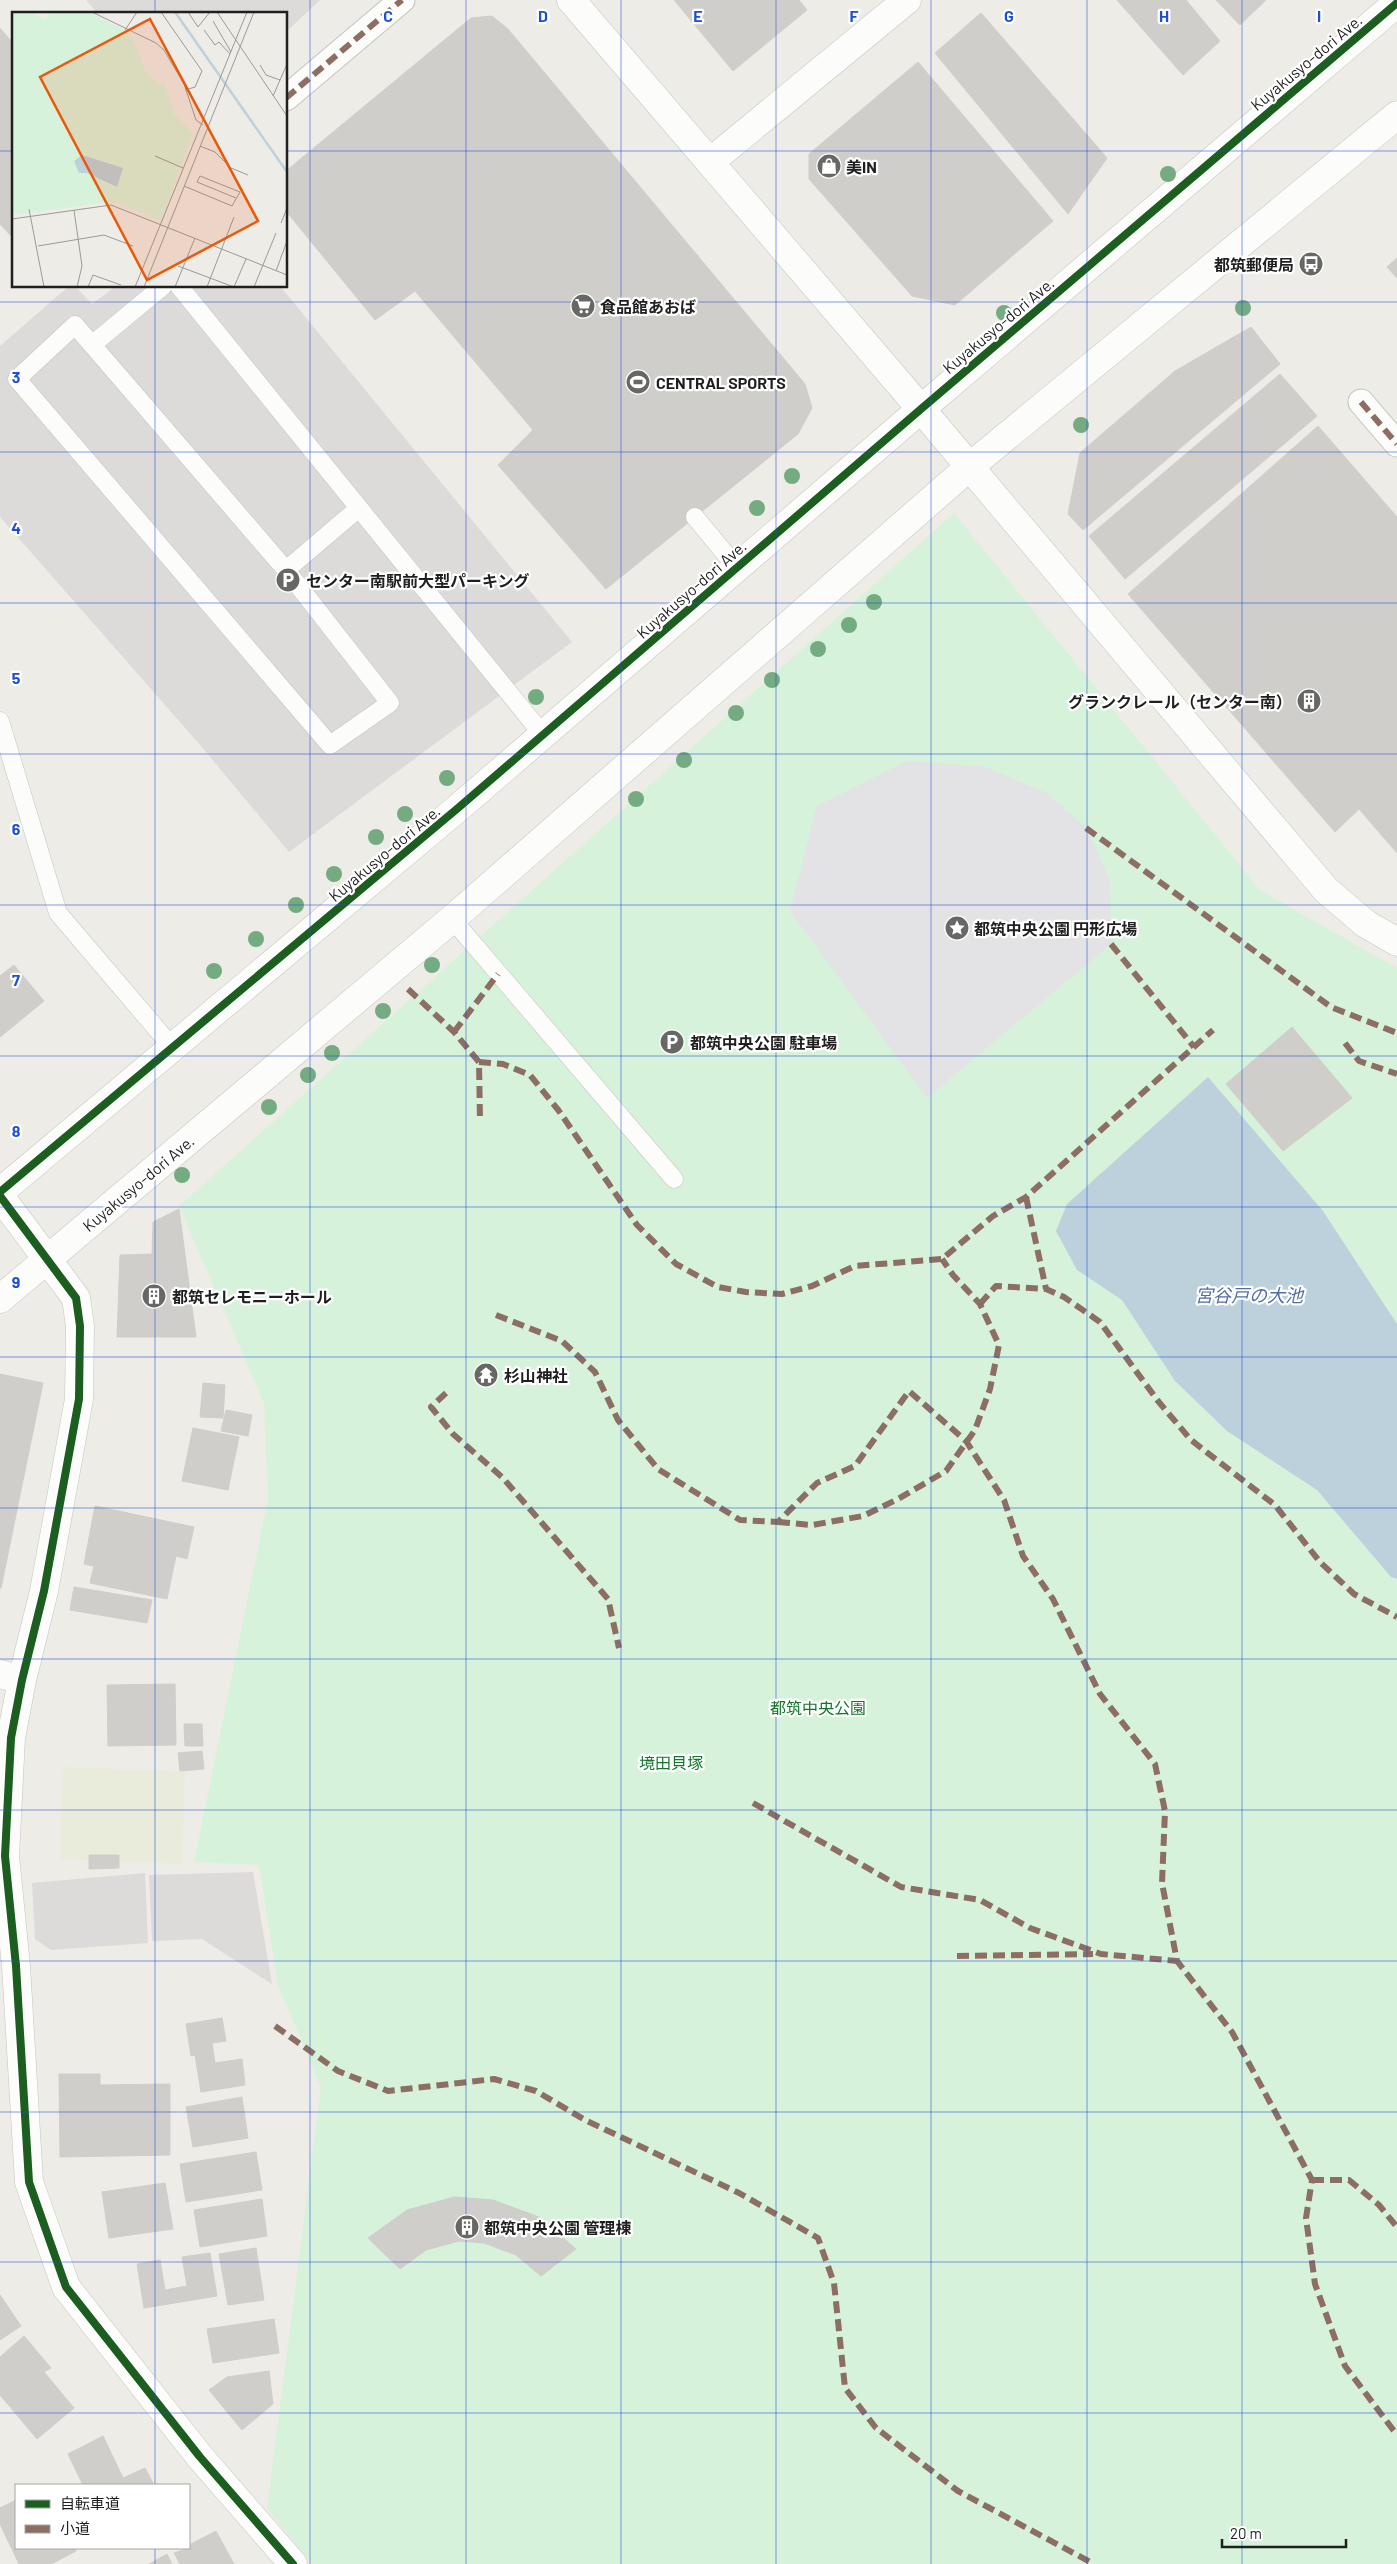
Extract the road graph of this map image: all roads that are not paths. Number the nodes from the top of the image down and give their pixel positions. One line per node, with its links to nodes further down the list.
1 (402, 0): 5 (street)
2 (570, 0): 7 (street)
3 (907, 0): 7 (street)
4 (1397, 3): 12 (street, Kuyakusyo-dori Ave.)
5 (288, 96)
6 (1397, 115): 14 (street, Kuyakusyo-dori Ave.)
7 (710, 162): 12 (street)
8 (161, 288): 10 (lane)
9 (181, 288): 15 (lane)
10 (93, 344): 18 (lane); 18 (lane)
11 (1361, 402): 13 (street)
12 (921, 409): 14 (street); 17 (street, Kuyakusyo-dori Ave.)
13 (1397, 444)
14 (968, 468): 21 (street, Kuyakusyo-dori Ave.); 22 (street)
15 (359, 508): 18 (lane); 20 (lane)
16 (694, 517): 17 (lane)
17 (737, 568): 20 (street, Kuyakusyo-dori Ave.)
18 (286, 570)
19 (0, 721): 23 (lane)
20 (544, 735): 23 (street, Kuyakusyo-dori Ave.)
21 (452, 919): 24 (lane); 26 (street, Kuyakusyo-dori Ave.)
22 (1397, 942)
23 (172, 1047): 25 (street, Kuyakusyo-dori Ave.)
24 (674, 1179)
25 (0, 1194): 26 (street)
26 (47, 1260): 27 (street, Kuyakusyo-dori Ave.); 28 (street)
27 (0, 1299)
28 (11, 1677): 29 (street)
29 (293, 2564)

